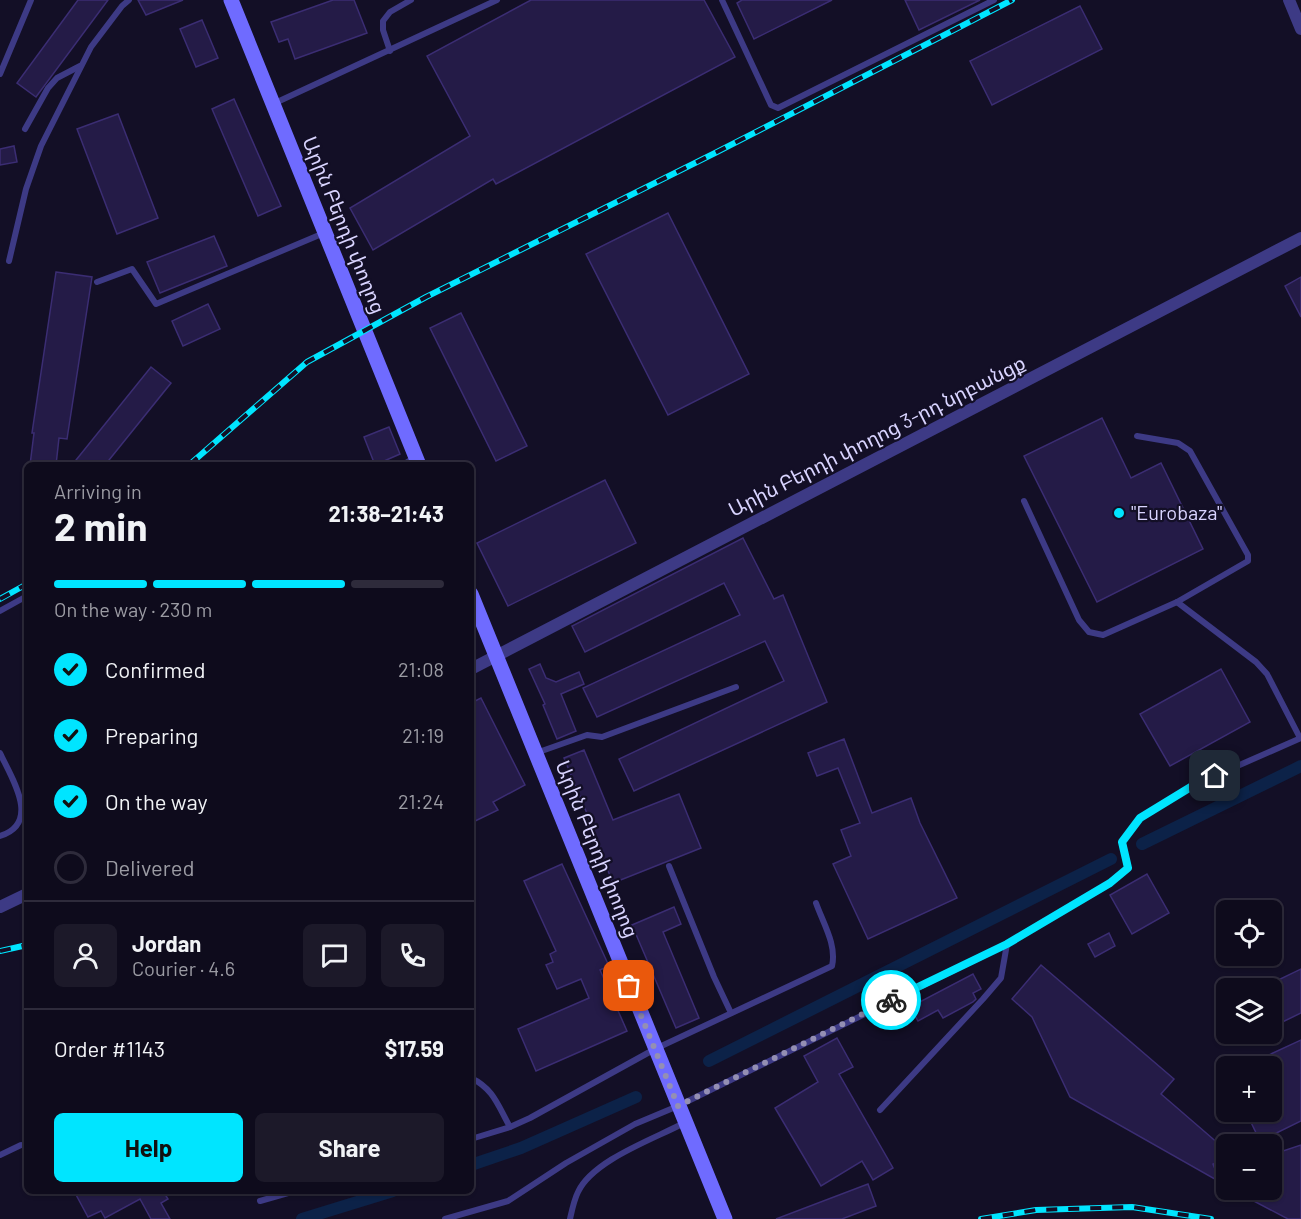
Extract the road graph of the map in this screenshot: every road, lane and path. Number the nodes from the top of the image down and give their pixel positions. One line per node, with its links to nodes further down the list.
1 (31, 0): 12 (lane)
2 (129, 0): 11 (lane)
3 (231, 0): 13 (street, Արին Բերդի փողոց)
4 (411, 0): 10 (lane)
5 (497, 0): 10 (lane)
6 (722, 0): 7 (lane)
7 (994, 0)
8 (1289, 0): 9 (street)
9 (1301, 29)
10 (390, 51): 13 (lane)
11 (80, 66): 14 (lane); 17 (lane)
12 (0, 74)
13 (272, 105): 15 (street, Արին Բերդի փողոց)
14 (25, 129)
15 (324, 232): 18 (lane); 20 (street, Արին Բերդի փողոց)
16 (1301, 238): 26 (street, Արին Բերդի փողոց 3-րդ նրբանցք)
17 (9, 261)
18 (97, 282)
19 (1137, 436): 24 (lane)
20 (412, 462)
21 (1024, 501): 24 (lane)
22 (24, 598): 25 (lane)
23 (474, 601): 26 (street, Արին Բերդի փողոց)
24 (1177, 602): 29 (lane)
25 (0, 611)
26 (496, 656): 27 (street, Արին Բերդի փողոց 3-րդ նրբանցք); 31 (street, Արին Բերդի փողոց)
27 (474, 667)
28 (736, 687): 31 (lane)
29 (1301, 738): 37 (lane)
30 (0, 753): 32 (lane)
31 (535, 753): 39 (street, Արին Բերդի փողոց)
32 (0, 836)
33 (669, 866): 38 (lane)
34 (24, 895): 36 (street)
35 (816, 903): 38 (lane)
36 (0, 907)
37 (1007, 944): 41 (lane); 42 (lane)
38 (731, 1013): 39 (lane)
39 (655, 1049): 41 (street, Արին Բերդի փողոց); 44 (lane)
40 (474, 1079): 44 (lane)
41 (678, 1106): 43 (street, Արին Բերդի փողոց); 50 (lane)
42 (880, 1110)
43 (685, 1123): 51 (lane); 52 (street, Արին Բերդի փողոց)
44 (510, 1127): 45 (lane)
45 (474, 1138)
46 (21, 1145): 47 (lane)
47 (0, 1155)
48 (285, 1194): 49 (lane)
49 (260, 1202)
50 (445, 1219)
51 (570, 1219)
52 (725, 1219)

